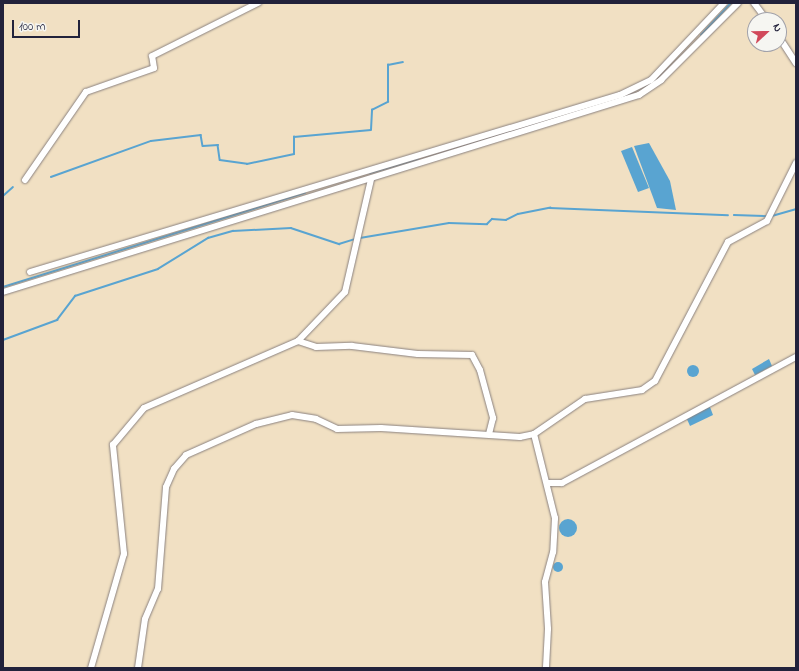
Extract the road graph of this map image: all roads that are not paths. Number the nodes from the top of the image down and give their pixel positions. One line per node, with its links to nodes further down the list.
1 (258, 3): 10 (street)
2 (724, 3): 11 (street)
3 (738, 3): 9 (street)
4 (754, 3): 5 (street)
5 (761, 12)
6 (787, 49): 7 (street)
7 (796, 63)
8 (796, 163): 16 (street)
9 (371, 179): 12 (street); 13 (street)
10 (25, 180)
11 (30, 272)
12 (3, 292)
13 (298, 341): 15 (street); 18 (street)
14 (796, 357): 17 (street)
15 (489, 434): 16 (street); 19 (street)
16 (534, 434): 17 (street)
17 (547, 483): 20 (street)
18 (91, 668)
19 (138, 668)
20 (546, 668)

